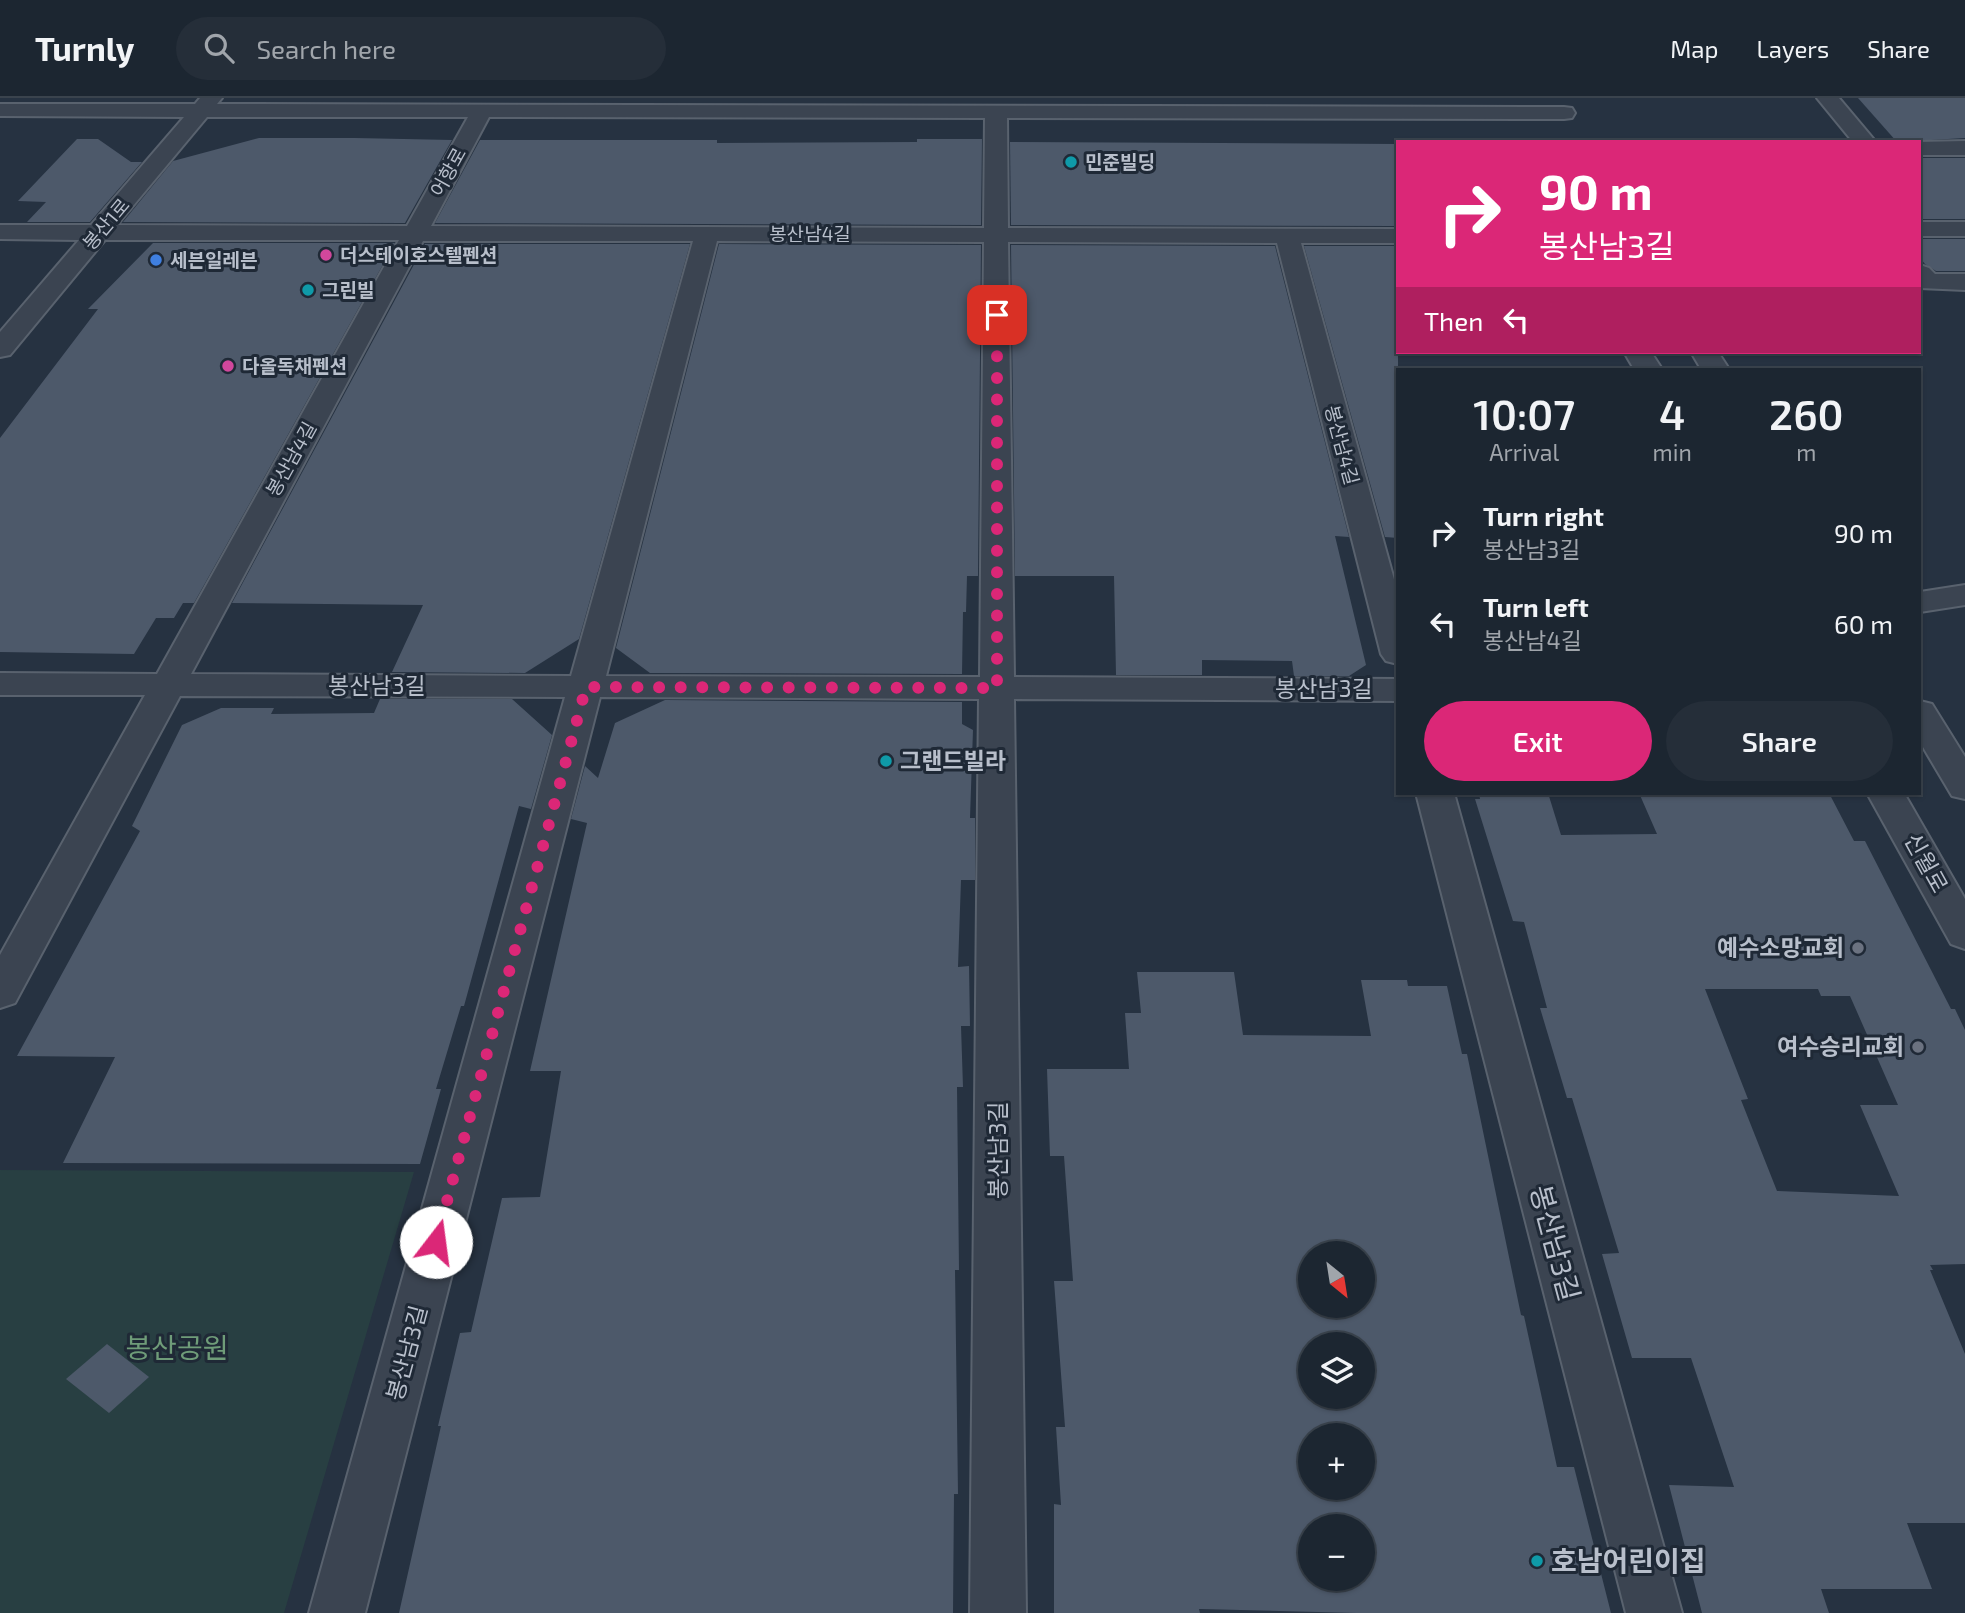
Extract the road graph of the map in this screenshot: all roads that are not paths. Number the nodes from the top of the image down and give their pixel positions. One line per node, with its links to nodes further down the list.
1 (1828, 98): 10 (street)
2 (206, 104): 3 (street); 5 (street); 16 (street, 봉산1로)
3 (328, 104): 6 (street)
4 (1559, 106): 8 (street); 9 (street)
5 (0, 110)
6 (482, 111): 7 (street); 17 (street, 어항로)
7 (996, 113): 8 (street); 19 (street)
8 (1507, 115)
9 (1576, 132)
10 (1864, 140)
11 (1921, 148): 12 (street)
12 (1963, 150)
13 (1921, 229): 14 (street)
14 (1965, 229)
15 (0, 232): 16 (street, 봉산남4길)
16 (98, 232): 17 (street, 봉산남4길); 24 (street, 봉산1로)
17 (415, 233): 18 (street, 봉산남4길); 29 (street, 봉산남4길)
18 (707, 234): 19 (street, 봉산남4길); 30 (street)
19 (997, 235): 20 (street, 봉산남4길); 31 (street)
20 (1287, 236): 21 (street, 봉산남4길); 27 (street, 봉산남4길)
21 (1396, 236)
22 (1921, 274): 23 (street)
23 (1965, 282)
24 (0, 349)
25 (1965, 595): 26 (street)
26 (1921, 602)
27 (1396, 646)
28 (0, 684): 29 (street, 봉산남3길)
29 (168, 685): 30 (street, 봉산남3길); 38 (street)
30 (586, 687): 31 (street, 봉산남3길); 39 (street, 봉산남3길)
31 (997, 688): 32 (street, 봉산남3길); 40 (street, 봉산남3길)
32 (1396, 690)
33 (1921, 713): 34 (street)
34 (1961, 772)
35 (1436, 795): 41 (street, 봉산남3길)
36 (1887, 795): 37 (street, 신월로)
37 (1965, 934)
38 (0, 992)
39 (337, 1613)
40 (998, 1613)
41 (1654, 1613)

